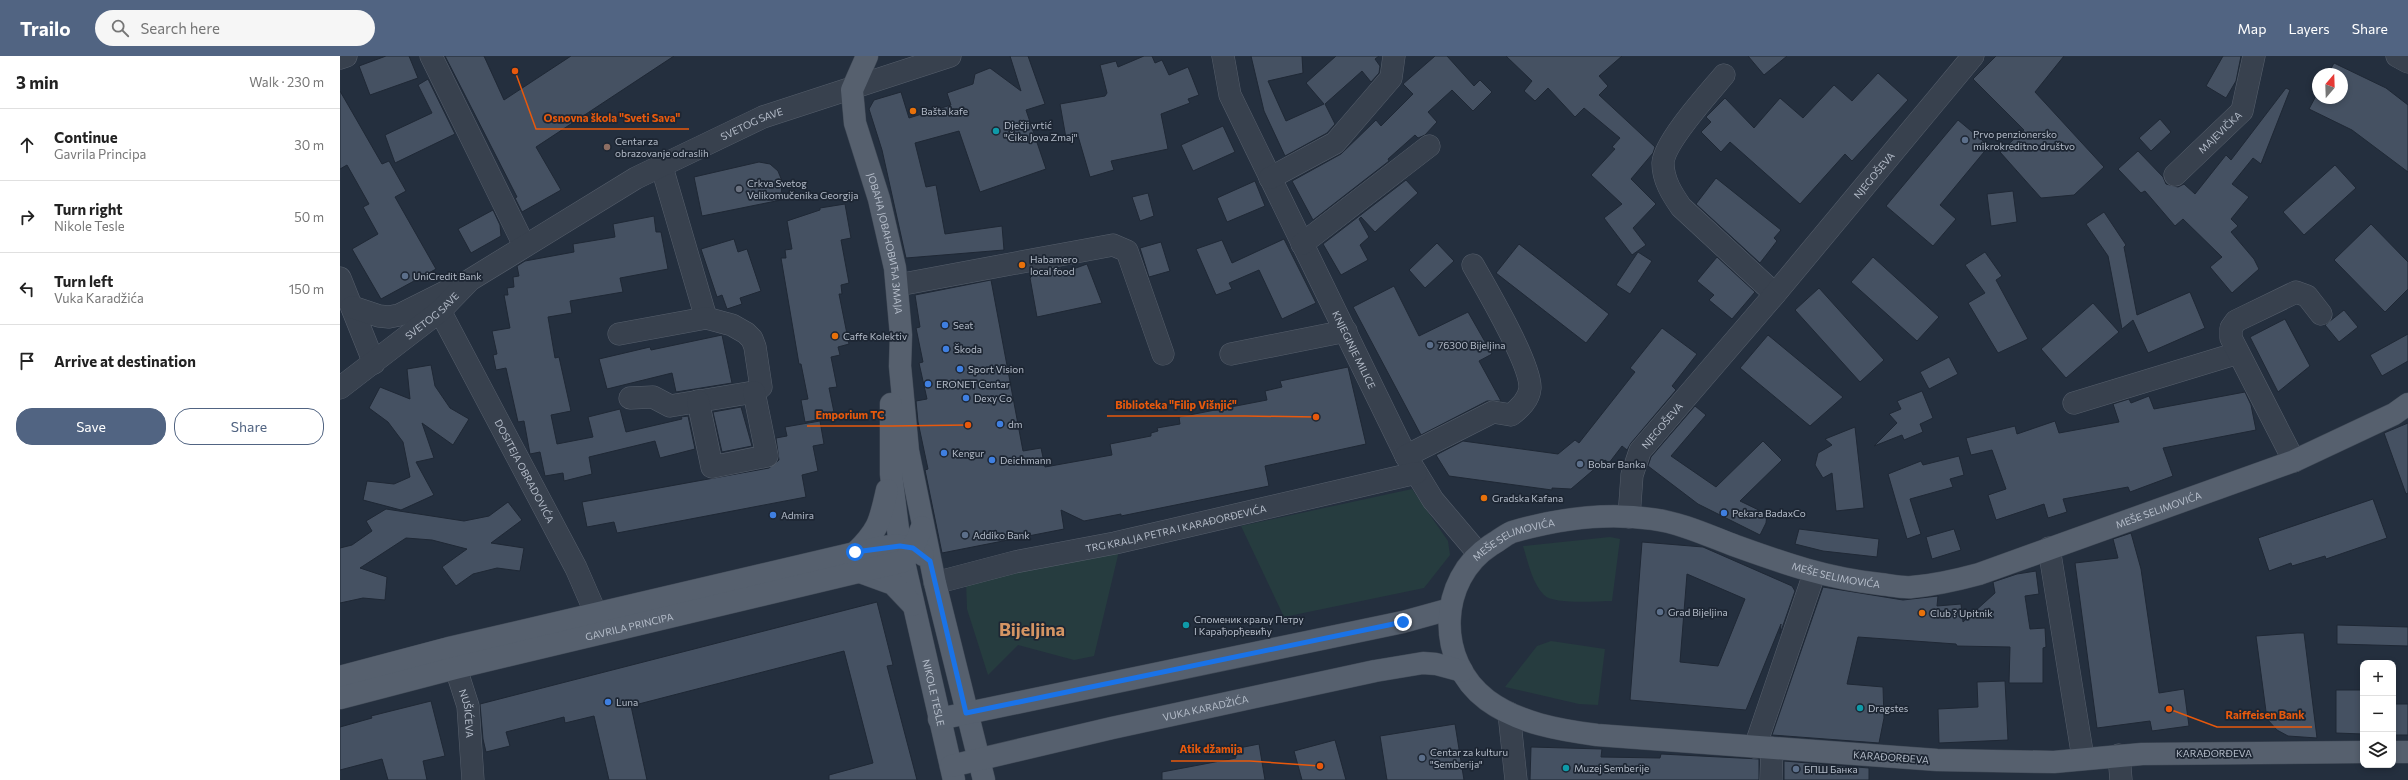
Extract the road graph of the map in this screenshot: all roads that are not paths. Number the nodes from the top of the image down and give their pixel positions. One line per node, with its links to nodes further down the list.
1 (346, 56): 11 (street)
2 (431, 56): 21 (street)
3 (867, 56): 15 (main road)
4 (895, 56): 13 (street)
5 (950, 56): 13 (street, SVETOG SAVE)
6 (1223, 56): 19 (street, KNJEGINJE MILICE)
7 (1394, 56): 19 (street)
8 (1973, 56): 26 (street, NJEGOŠEVA)
9 (2254, 56): 18 (street, MAJEVIČKA)
10 (2397, 56): 12 (street)
11 (340, 58)
12 (2408, 62)
13 (918, 67): 15 (street, SVETOG SAVE)
14 (1724, 75): 26 (street)
15 (852, 90): 17 (street, SVETOG SAVE); 25 (main road, ЈОВАНА ЈОВАНОВИЋА ЗМАЈА)
16 (1429, 146): 20 (street)
17 (662, 164): 21 (street, SVETOG SAVE); 30 (street)
18 (2175, 175)
19 (1270, 178): 20 (street, KNJEGINJE MILICE)
20 (1302, 244): 31 (street, KNJEGINJE MILICE)
21 (524, 245): 24 (street, SVETOG SAVE)
22 (1473, 265): 45 (street)
23 (340, 278): 27 (street)
24 (470, 280): 27 (street); 28 (street, SVETOG SAVE)
25 (898, 285): 34 (street); 37 (main road, ЈОВАНА ЈОВАНОВИЋА ЗМАЈА)
26 (1775, 294): 47 (street, NJEGOŠEVA)
27 (352, 307): 36 (street)
28 (440, 311): 36 (street, SVETOG SAVE); 58 (street, DOSITEJA OBRADOVIĆA)
29 (2320, 314): 33 (street)
30 (706, 318): 32 (street); 39 (street)
31 (1346, 332): 35 (street); 45 (street, KNJEGINJE MILICE)
32 (619, 334)
33 (2238, 353): 42 (street); 44 (street)
34 (1163, 354)
35 (1231, 354)
36 (374, 363): 38 (street, SVETOG SAVE)
37 (900, 366): 46 (main road); 48 (main road)
38 (340, 388)
39 (754, 392): 41 (street); 41 (street)
40 (630, 398): 41 (street)
41 (698, 401)
42 (2074, 403)
43 (2408, 404): 44 (main road, MEŠE SELIMOVIĆA)
44 (2294, 461): 49 (main road, MEŠE SELIMOVIĆA)
45 (1411, 464): 51 (street, KNJEGINJE MILICE); 55 (street, TRG KRALJA PETRA I KARAĐORĐEVIĆA)
46 (891, 474): 50 (main road, NIKOLE TESLE); 53 (main road)
47 (1629, 517): 51 (main road, MEŠE SELIMOVIĆA); 54 (main road, MEŠE SELIMOVIĆA)
48 (922, 527): 50 (main road); 52 (main road)
49 (2049, 548): 54 (main road, MEŠE SELIMOVIĆA); 72 (street)
50 (906, 551): 52 (main road); 53 (main road, GAVRILA PRINCIPA); 56 (main road, NIKOLE TESLE)
51 (1478, 553): 57 (main road, MEŠE SELIMOVIĆA)
52 (930, 561): 55 (main road)
53 (857, 562): 56 (main road); 58 (main road, GAVRILA PRINCIPA)
54 (1814, 574): 67 (street)
55 (935, 584): 64 (main road)
56 (913, 605): 66 (main road, NIKOLE TESLE)
57 (1450, 609): 59 (main road, MEŠE SELIMOVIĆA); 64 (main road)
58 (600, 623): 60 (main road, GAVRILA PRINCIPA)
59 (1453, 650): 61 (main road, KARAĐORĐEVA)
60 (452, 658): 62 (main road, GAVRILA PRINCIPA); 63 (main road, GAVRILA PRINCIPA); 75 (street, NUŠIĆEVA)
61 (1462, 671): 65 (main road, KARAĐORĐEVA); 73 (main road, VUKA KARADŽIĆA)
62 (340, 677)
63 (340, 698)
64 (966, 713): 66 (main road); 73 (main road)
65 (1509, 713): 67 (main road, KARAĐORĐEVA); 76 (street)
66 (939, 719): 74 (main road, NIKOLE TESLE)
67 (1764, 748): 72 (main road, KARAĐORĐEVA); 77 (street)
68 (2360, 752): 71 (main road, KARAĐORĐEVA)
69 (2396, 752): 70 (main road)
70 (2408, 752)
71 (2119, 755): 72 (main road, KARAĐORĐEVA); 78 (street)
72 (2083, 758)
73 (982, 770): 74 (main road, VUKA KARADŽIĆA)
74 (952, 773)
75 (473, 780)
76 (1516, 780)
77 (1771, 780)
78 (2121, 780)

